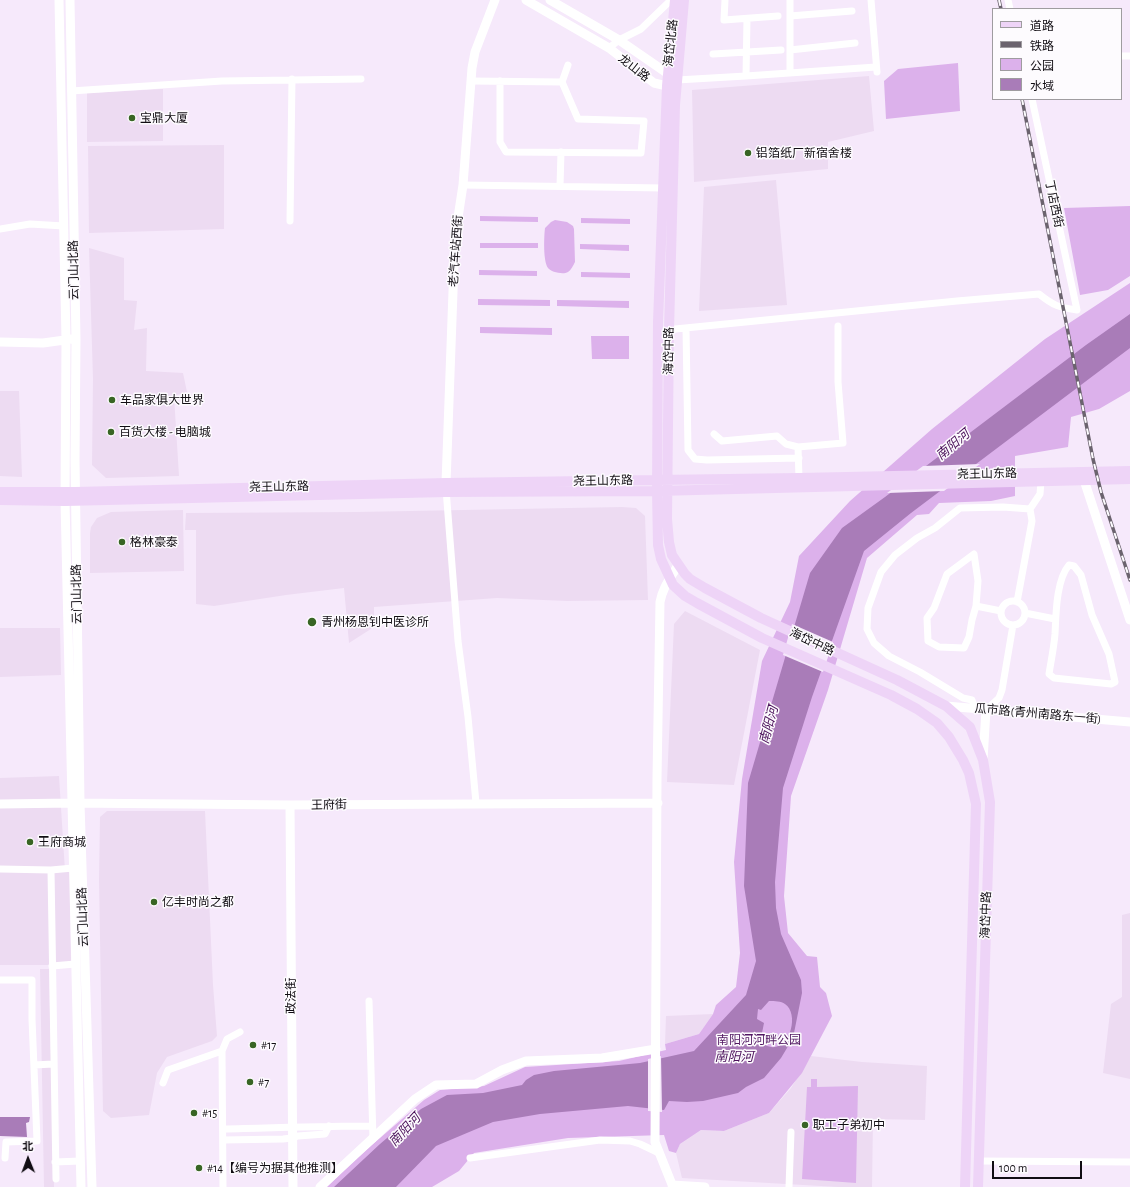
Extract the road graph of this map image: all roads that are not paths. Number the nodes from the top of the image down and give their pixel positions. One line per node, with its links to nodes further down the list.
1 (59, 0): 40 (street, 云门山北路)
2 (70, 0): 33 (street, 云门山北路)
3 (495, 0): 29 (street, 老汽车站西街)
4 (526, 0): 18 (street, 龙山路)
5 (550, 0): 16 (street, 龙山路)
6 (671, 0): 16 (street)
7 (676, 0): 24 (main road, 海岱北路)
8 (684, 0): 28 (main road, 海岱北路)
9 (725, 0): 15 (street)
10 (790, 0): 14 (street)
11 (871, 0): 23 (street)
12 (852, 11): 14 (street)
13 (778, 16): 15 (street)
14 (790, 16): 20 (street)
15 (747, 19): 25 (street)
16 (619, 40): 18 (street); 24 (street, 龙山路)
17 (854, 43): 20 (street)
18 (609, 48): 32 (street, 龙山路)
19 (781, 50): 21 (street)
20 (790, 50): 23 (street)
21 (713, 54)
22 (568, 65): 31 (street)
23 (790, 73): 25 (street)
24 (667, 74): 28 (street, 龙山路); 32 (main road, 海岱北路)
25 (746, 76): 28 (street)
26 (292, 79): 27 (street); 33 (street); 39 (street)
27 (361, 79)
28 (677, 80): 32 (street); 44 (main road, 海岱中路)
29 (471, 81): 30 (street); 36 (street, 老汽车站西街)
30 (500, 81): 31 (street); 35 (street)
31 (562, 82): 35 (street)
32 (667, 86): 38 (main road, 海岱中路)
33 (71, 91): 45 (street, 云门山北路)
34 (1032, 100): 43 (street, 丁店西街)
35 (561, 152): 37 (street)
36 (463, 185): 37 (street); 57 (street, 老汽车站西街)
37 (560, 186): 38 (street)
38 (663, 188): 44 (main road, 海岱中路)
39 (290, 221)
40 (64, 226): 41 (street); 45 (street, 云门山北路)
41 (0, 230)
42 (838, 326): 48 (street)
43 (686, 328): 44 (street); 49 (street)
44 (664, 330): 56 (main road, 海岱中路)
45 (71, 340): 46 (street); 59 (street, 云门山北路)
46 (0, 342)
47 (714, 434): 48 (street)
48 (798, 447): 49 (street)
49 (799, 458): 54 (street)
50 (1130, 471): 51 (main road, 尧王山东路)
51 (1028, 477): 54 (main road, 尧王山东路); 55 (main road, 尧王山东路)
52 (1130, 479): 53 (main road, 尧王山东路)
53 (1084, 480): 55 (main road, 尧王山东路); 69 (street)
54 (803, 481): 56 (main road, 尧王山东路)
55 (1041, 481): 61 (street)
56 (662, 486): 57 (main road, 尧王山东路); 62 (main road, 海岱中路); 63 (main road, 海岱中路)
57 (446, 488): 59 (main road, 尧王山东路); 77 (street)
58 (0, 492): 59 (main road)
59 (70, 497): 60 (main road); 76 (street, 云门山北路)
60 (0, 500)
61 (1030, 509): 64 (street); 72 (street)
62 (678, 564): 63 (street); 71 (main road, 海岱中路)
63 (669, 578): 78 (street); 118 (main road, 海岱中路)
64 (1017, 602): 66 (street); 67 (street)
65 (976, 606): 65 (street); 66 (street)
66 (1001, 611): 70 (street)
67 (1025, 613): 68 (street); 70 (street)
68 (1055, 619): 68 (street)
69 (1130, 620)
70 (1013, 625): 73 (street)
71 (946, 706): 72 (street, 瓜市路(青州南路东一街)); 75 (main road, 海岱中路)
72 (975, 709): 73 (street, 瓜市路(青州南路东一街))
73 (986, 710): 74 (street, 瓜市路(青州南路东一街)); 75 (street)
74 (1130, 722)
75 (983, 760): 106 (main road, 海岱中路)
76 (76, 803): 79 (street, 王府街); 80 (street, 王府街); 81 (street, 云门山北路); 112 (street, 云门山北路)
77 (476, 803): 78 (street, 王府街); 80 (street, 王府街)
78 (658, 803): 90 (street)
79 (0, 804)
80 (290, 805): 96 (street, 政法街)
81 (73, 868): 83 (street); 84 (street, 云门山北路)
82 (0, 869): 83 (street)
83 (51, 870): 85 (street)
84 (75, 964): 85 (street); 105 (street, 云门山北路)
85 (52, 966): 91 (street)
86 (0, 980): 92 (street)
87 (369, 1001): 95 (street)
88 (240, 1032): 89 (street)
89 (222, 1051): 93 (street); 97 (street)
90 (655, 1052): 100 (street); 102 (street)
91 (53, 1064): 92 (street); 107 (street)
92 (34, 1065): 103 (street)
93 (162, 1083)
94 (329, 1126): 95 (street); 96 (street); 99 (street)
95 (372, 1126): 100 (street)
96 (292, 1128): 97 (street); 99 (street, 政法街)
97 (223, 1129): 101 (street)
98 (791, 1132): 117 (street)
99 (292, 1138): 101 (street); 114 (street, 政法街)
100 (372, 1139): 115 (street)
101 (223, 1140): 113 (street)
102 (659, 1153): 104 (street); 110 (street)
103 (5, 1158)
104 (470, 1158)
105 (80, 1161): 107 (street); 111 (street, 云门山北路)
106 (979, 1161): 108 (street); 119 (main road, 海岱中路)
107 (55, 1162): 109 (street)
108 (1130, 1162)
109 (56, 1179)
110 (672, 1186): 116 (street)
111 (81, 1187)
112 (92, 1187)
113 (223, 1187)
114 (293, 1187)
115 (320, 1187)
116 (705, 1187)
117 (789, 1187)
118 (966, 1187)
119 (978, 1187)

